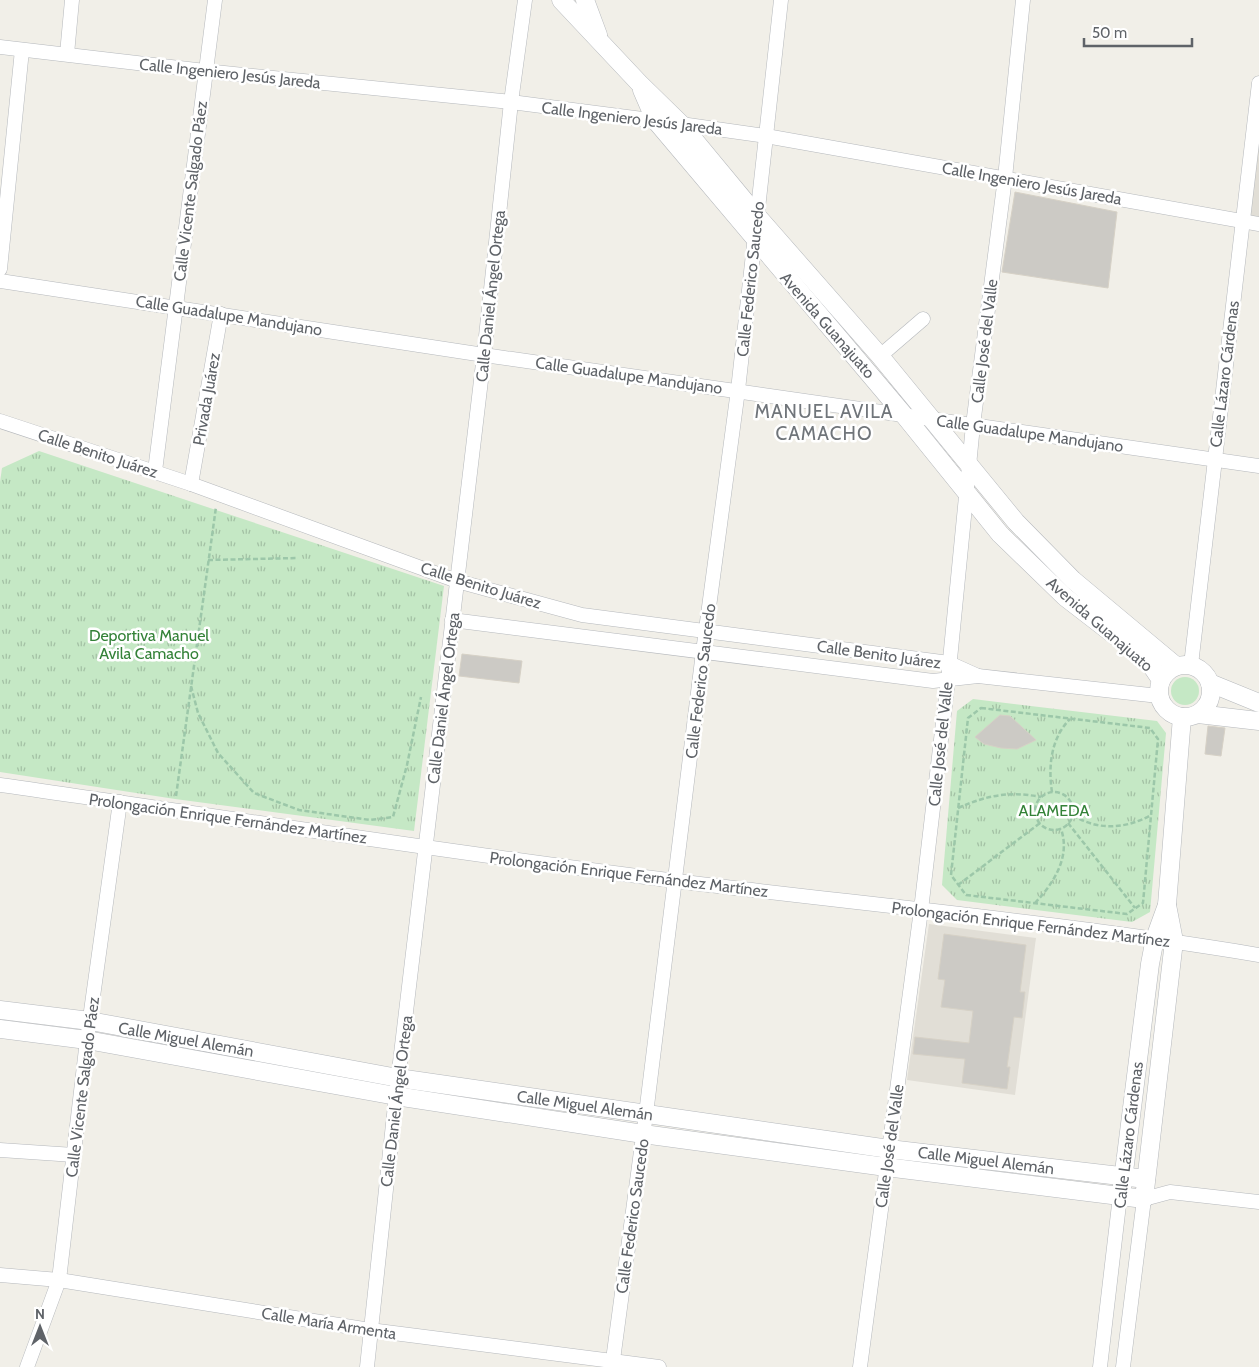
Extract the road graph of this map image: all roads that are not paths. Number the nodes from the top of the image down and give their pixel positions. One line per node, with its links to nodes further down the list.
1 (72, 0): 11 (street)
2 (215, 0): 12 (street, Calle Vicente Salgado Páez)
3 (525, 0): 15 (street, Calle Daniel Ángel Ortega)
4 (561, 0): 8 (street, Avenida Guanajuato)
5 (585, 0): 8 (street)
6 (781, 0): 18 (street, Calle Federico Saucedo)
7 (1023, 0): 19 (street, Calle José del Valle)
8 (601, 42): 13 (street, Avenida Guanajuato)
9 (0, 47): 10 (street, Calle Ingeniero Jesús Jareda)
10 (22, 50): 11 (street, Calle Ingeniero Jesús Jareda); 24 (street)
11 (67, 54): 12 (street, Calle Ingeniero Jesús Jareda)
12 (205, 71): 15 (street, Calle Ingeniero Jesús Jareda); 26 (street, Calle Vicente Salgado Páez)
13 (639, 83): 16 (street, Avenida Guanajuato); 17 (street, Avenida Guanajuato)
14 (1259, 83): 21 (street, Calle Lázaro Cárdenas)
15 (510, 102): 16 (street, Calle Ingeniero Jesús Jareda); 29 (street, Calle Daniel Ángel Ortega)
16 (655, 120): 17 (street, Calle Ingeniero Jesús Jareda); 23 (street, Avenida Guanajuato)
17 (681, 124): 18 (street, Calle Ingeniero Jesús Jareda); 20 (street, Avenida Guanajuato)
18 (766, 136): 19 (street, Calle Ingeniero Jesús Jareda); 20 (street, Calle Federico Saucedo)
19 (1004, 178): 21 (street, Calle Ingeniero Jesús Jareda); 34 (street, Calle José del Valle)
20 (758, 217): 23 (street, Calle Federico Saucedo); 30 (street, Avenida Guanajuato)
21 (1243, 221): 22 (street, Calle Ingeniero Jesús Jareda); 36 (street, Calle Lázaro Cárdenas)
22 (1259, 224)
23 (755, 240): 31 (street, Calle Federico Saucedo); 32 (street, Avenida Guanajuato)
24 (0, 269)
25 (0, 280): 26 (street, Calle Guadalupe Mandujano)
26 (175, 307): 27 (street, Calle Guadalupe Mandujano); 39 (street, Calle Vicente Salgado Páez)
27 (221, 314): 29 (street, Calle Guadalupe Mandujano); 40 (street, Privada Juárez)
28 (923, 319): 30 (street)
29 (484, 355): 31 (street, Calle Guadalupe Mandujano); 42 (street, Calle Daniel Ángel Ortega)
30 (880, 356): 33 (street, Avenida Guanajuato)
31 (738, 390): 32 (street, Calle Guadalupe Mandujano); 44 (street, Calle Federico Saucedo)
32 (904, 415): 33 (street, Calle Guadalupe Mandujano); 41 (street, Avenida Guanajuato)
33 (932, 418): 34 (street, Calle Guadalupe Mandujano); 38 (street, Avenida Guanajuato)
34 (973, 425): 36 (street, Calle Guadalupe Mandujano); 38 (street, Calle José del Valle)
35 (2, 426): 39 (street, Calle Benito Juárez)
36 (1214, 459): 37 (street, Calle Guadalupe Mandujano); 47 (street, Calle Lázaro Cárdenas)
37 (1259, 466)
38 (970, 467): 41 (street, Calle José del Valle); 47 (street, Avenida Guanajuato)
39 (155, 471): 40 (street, Calle Benito Juárez)
40 (191, 484): 42 (street, Calle Benito Juárez)
41 (967, 493): 46 (street, Calle José del Valle); 51 (street, Avenida Guanajuato)
42 (457, 581): 43 (street, Calle Daniel Ángel Ortega); 44 (street, Calle Benito Juárez)
43 (452, 620): 45 (street, Calle Benito Juárez); 57 (street, Calle Daniel Ángel Ortega)
44 (706, 631): 45 (street, Calle Federico Saucedo); 46 (street, Calle Benito Juárez)
45 (703, 652): 49 (street, Calle Benito Juárez); 58 (street, Calle Federico Saucedo)
46 (949, 663): 48 (street, Calle Benito Juárez); 49 (street, Calle José del Valle)
47 (1184, 666): 50 (street); 51 (street)
48 (978, 676): 49 (street, Calle Benito Juárez); 51 (street, Calle Benito Juárez)
49 (948, 680): 60 (street, Calle José del Valle)
50 (1210, 683): 52 (street); 53 (street)
51 (1160, 688): 53 (street)
52 (1259, 703)
53 (1190, 715): 54 (street); 59 (street, Calle Lázaro Cárdenas)
54 (1259, 721)
55 (0, 785): 56 (street, Prolongación Enrique Fernández Martínez)
56 (120, 802): 57 (street, Prolongación Enrique Fernández Martínez); 65 (street, Calle Vicente Salgado Páez)
57 (426, 848): 58 (street, Prolongación Enrique Fernández Martínez); 68 (street, Calle Daniel Ángel Ortega)
58 (675, 881): 60 (street, Prolongación Enrique Fernández Martínez); 70 (street, Calle Federico Saucedo)
59 (1167, 906): 61 (street, Calle Lázaro Cárdenas); 62 (street, Calle Lázaro Cárdenas)
60 (921, 910): 61 (street, Prolongación Enrique Fernández Martínez); 72 (street, Calle José del Valle)
61 (1155, 938): 62 (street, Prolongación Enrique Fernández Martínez); 76 (street, Calle Lázaro Cárdenas)
62 (1174, 941): 63 (street, Prolongación Enrique Fernández Martínez); 77 (street, Calle Lázaro Cárdenas)
63 (1259, 955)
64 (0, 1010): 65 (street, Calle Miguel Alemán)
65 (90, 1021): 67 (street, Calle Vicente Salgado Páez); 68 (street, Calle Miguel Alemán)
66 (0, 1029): 67 (street, Calle Miguel Alemán)
67 (87, 1040): 69 (street, Calle Miguel Alemán); 74 (street, Calle Vicente Salgado Páez)
68 (398, 1078): 69 (street, Calle Daniel Ángel Ortega); 70 (street, Calle Miguel Alemán)
69 (396, 1096): 71 (street, Calle Miguel Alemán); 84 (street, Calle Daniel Ángel Ortega)
70 (646, 1114): 71 (street, Calle Federico Saucedo); 72 (street, Calle Miguel Alemán)
71 (643, 1134): 75 (street, Calle Miguel Alemán); 85 (street, Calle Federico Saucedo)
72 (889, 1149): 75 (street, Calle José del Valle); 76 (street, Calle Miguel Alemán)
73 (0, 1150): 74 (street)
74 (74, 1155): 83 (street, Calle Vicente Salgado Páez)
75 (886, 1167): 79 (street, Calle Miguel Alemán); 89 (street, Calle José del Valle)
76 (1123, 1176): 77 (street, Calle Miguel Alemán); 79 (street, Calle Lázaro Cárdenas)
77 (1146, 1179): 78 (street, Calle Miguel Alemán); 80 (street, Calle Lázaro Cárdenas)
78 (1170, 1192): 80 (street, Calle Miguel Alemán); 81 (street, Calle Miguel Alemán)
79 (1120, 1196): 80 (street, Calle Miguel Alemán); 90 (street, Calle Lázaro Cárdenas)
80 (1144, 1199): 91 (street, Calle Lázaro Cárdenas)
81 (1259, 1202)
82 (0, 1275): 83 (street, Calle María Armenta)
83 (59, 1280): 84 (street, Calle María Armenta); 86 (street, Calle Vicente Salgado Páez)
84 (370, 1330): 85 (street, Calle María Armenta); 87 (street, Calle Daniel Ángel Ortega)
85 (612, 1360): 88 (street, Calle María Armenta)
86 (27, 1367)
87 (367, 1367)
88 (659, 1367)
89 (860, 1367)
90 (1100, 1367)
91 (1123, 1367)

